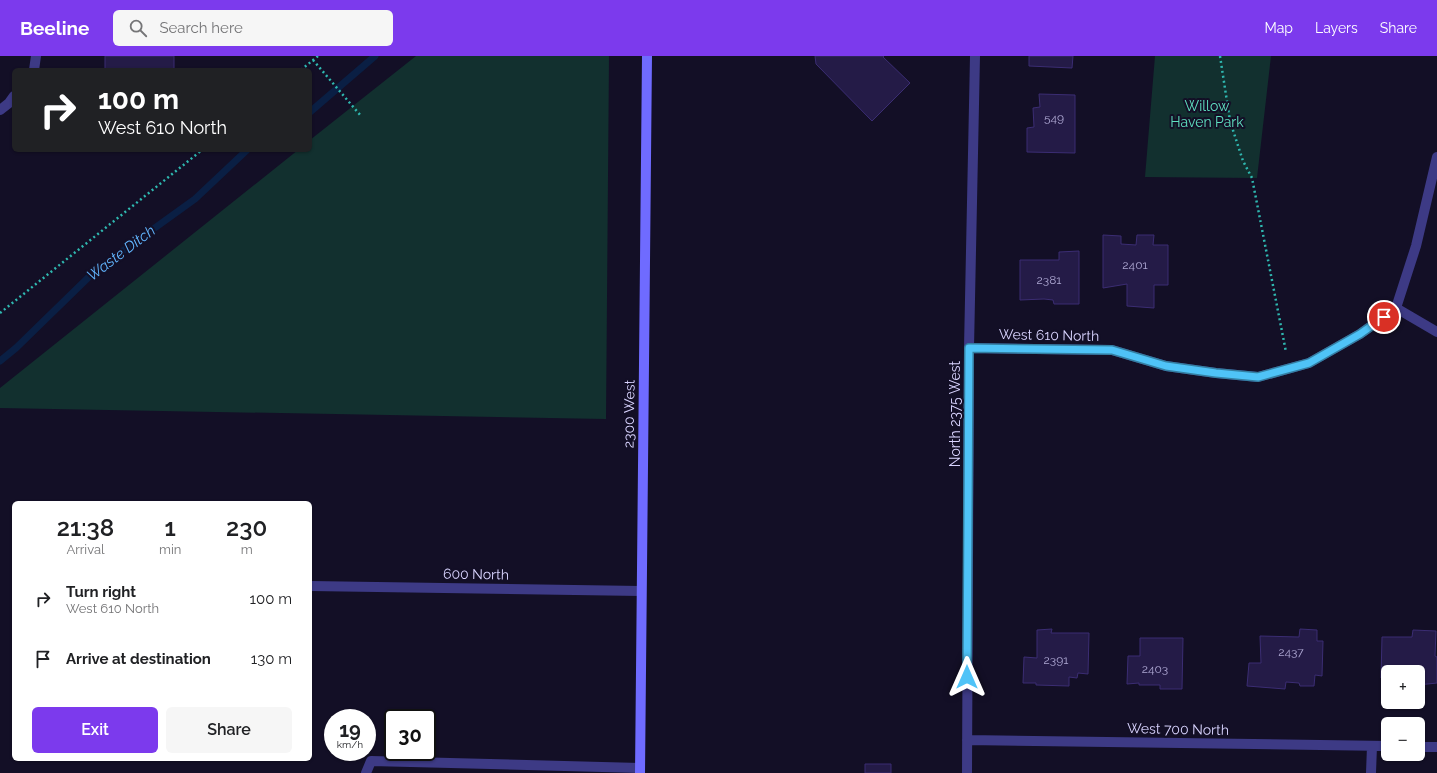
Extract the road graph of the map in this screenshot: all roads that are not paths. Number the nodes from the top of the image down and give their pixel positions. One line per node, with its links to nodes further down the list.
1 (36, 56): 4 (street)
2 (647, 56): 12 (main road, 2300 West)
3 (975, 56): 10 (street, North 2375 West)
4 (34, 68)
5 (12, 99): 6 (street)
6 (0, 110)
7 (1437, 157): 8 (street)
8 (1396, 308): 9 (street); 10 (street, West 610 North)
9 (1437, 332)
10 (969, 348): 13 (street, North 2375 West)
11 (312, 586): 12 (street, 600 North)
12 (642, 590): 18 (main road, 2300 West)
13 (967, 740): 14 (street, West 700 North); 20 (street, North 2375 West)
14 (1372, 746): 15 (street, West 700 North); 21 (street)
15 (1381, 746)
16 (1425, 747): 17 (street)
17 (1437, 747)
18 (640, 771): 19 (street)
19 (366, 773)
20 (966, 773)
21 (1371, 773)

